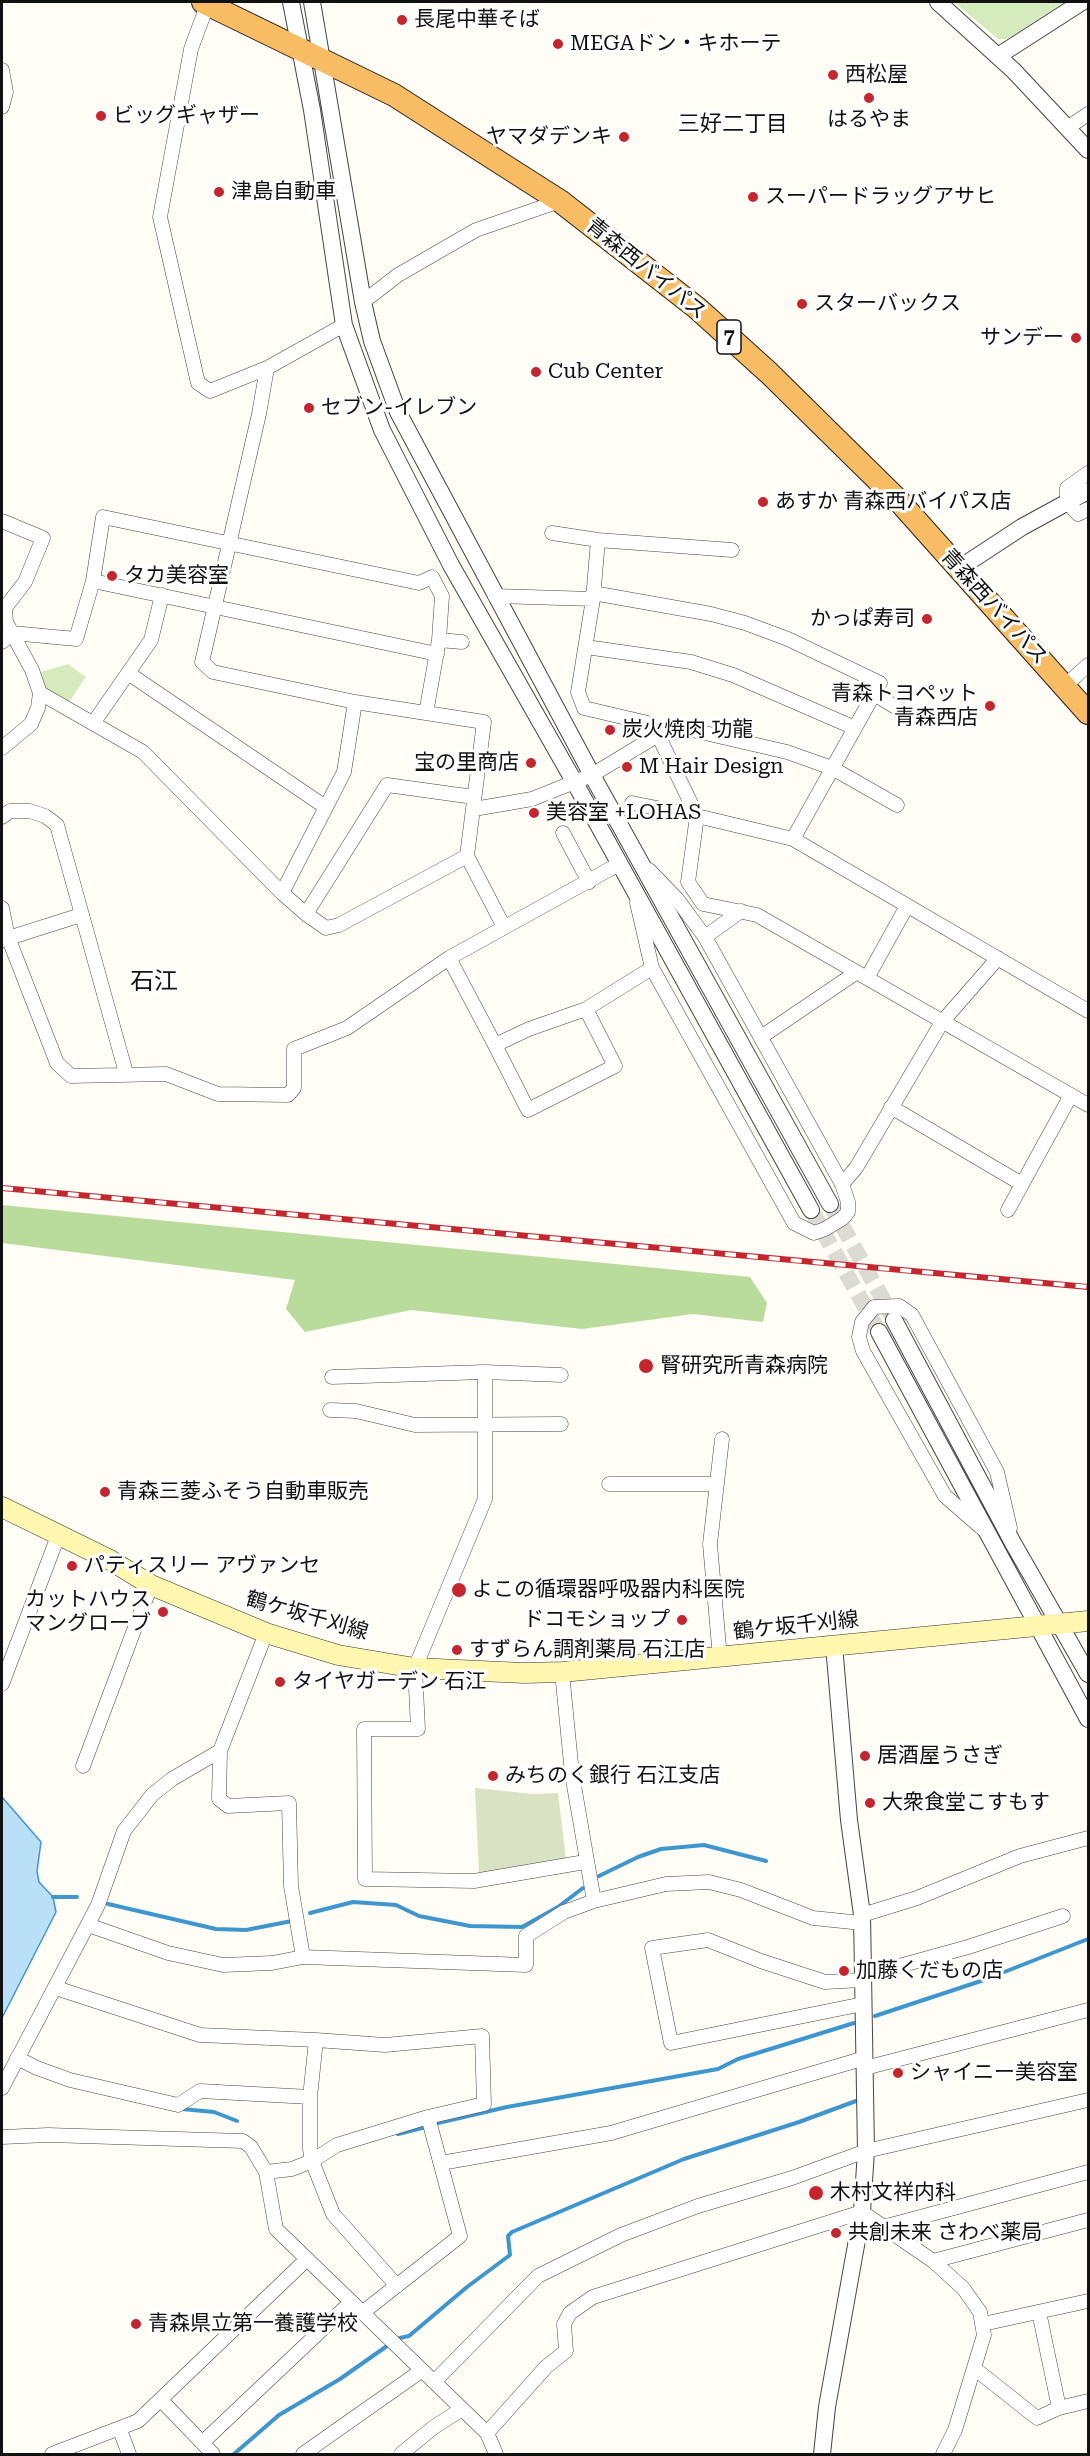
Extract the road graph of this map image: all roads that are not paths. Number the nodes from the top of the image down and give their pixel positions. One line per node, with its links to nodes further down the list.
1 (205, 2): 6 (highway, 青森西バイパス / 7); 17 (street)
2 (291, 2): 6 (street)
3 (312, 2): 8 (street)
4 (938, 2): 7 (street)
5 (1082, 2): 7 (street)
6 (299, 48): 8 (highway, 青森西バイパス / 7); 16 (street)
7 (998, 56): 12 (street)
8 (320, 58): 14 (highway, 青森西バイパス / 7); 15 (street)
9 (2, 70): 10 (street)
10 (2, 107)
11 (1089, 114): 12 (street)
12 (1068, 128): 13 (street)
13 (1089, 150)
14 (560, 201): 15 (street); 28 (highway, 青森西バイパス / 7)
15 (363, 302): 32 (street)
16 (344, 325): 17 (street); 27 (street)
17 (267, 368): 25 (street)
18 (1089, 473): 20 (street)
19 (1089, 490): 20 (street)
20 (1067, 502): 21 (street); 28 (street)
21 (1089, 509)
22 (2, 521): 35 (street)
23 (552, 533): 24 (street)
24 (598, 540): 26 (street); 33 (street)
25 (230, 543): 29 (street); 30 (street); 34 (street)
26 (732, 550)
27 (451, 565): 29 (street); 54 (street)
28 (958, 568): 41 (highway, 青森西バイパス / 7)
29 (432, 577): 37 (street)
30 (93, 580): 31 (street); 35 (street)
31 (162, 596): 34 (street); 40 (street)
32 (495, 596): 33 (street); 53 (street)
33 (593, 596): 38 (street); 43 (street)
34 (215, 608): 37 (street); 44 (street)
35 (7, 638): 42 (street)
36 (462, 642): 37 (street)
37 (438, 647): 45 (street)
38 (586, 647): 49 (street); 50 (street)
39 (1089, 665): 41 (street)
40 (128, 673): 48 (street); 58 (street)
41 (1065, 686): 46 (highway, 青森西バイパス / 7)
42 (40, 693): 48 (street); 51 (street)
43 (874, 694): 47 (street); 49 (street)
44 (355, 702): 45 (street); 58 (street)
45 (426, 713): 55 (street)
46 (1089, 713)
47 (909, 715)
48 (94, 722): 68 (street)
49 (855, 728): 52 (street)
50 (658, 735): 52 (street); 53 (street); 59 (street)
51 (2, 748)
52 (832, 768): 57 (street); 62 (street)
53 (592, 775): 54 (street); 64 (street)
54 (575, 783): 55 (street); 65 (street)
55 (474, 803): 63 (street); 72 (street)
56 (632, 803): 59 (street)
57 (897, 805)
58 (324, 806): 68 (street)
59 (697, 816): 62 (street); 71 (street)
60 (2, 817): 73 (street)
61 (563, 833): 66 (street)
62 (794, 839): 69 (street)
63 (467, 856): 72 (street); 74 (street)
64 (642, 861): 75 (street); 92 (street)
65 (619, 864): 66 (street); 67 (street)
66 (589, 882): 74 (street)
67 (634, 892): 79 (street); 93 (street)
68 (282, 893): 72 (street)
69 (907, 906): 78 (street); 80 (street)
70 (2, 908): 76 (street)
71 (741, 911): 75 (street); 80 (street)
72 (306, 914)
73 (81, 915): 76 (street); 86 (street)
74 (504, 927): 77 (street)
75 (705, 937): 84 (street)
76 (5, 939): 86 (street)
77 (449, 958): 85 (street); 86 (street)
78 (998, 958): 82 (street); 83 (street)
79 (652, 968): 81 (street); 90 (street)
80 (862, 975): 83 (street); 84 (street)
81 (586, 1009): 85 (street); 85 (street)
82 (1089, 1011)
83 (942, 1022): 87 (street); 89 (street)
84 (761, 1037): 90 (street)
85 (495, 1046)
86 (126, 1073)
87 (1071, 1095): 88 (street); 91 (street)
88 (1089, 1105)
89 (891, 1107): 90 (street); 91 (street)
90 (842, 1184)
91 (1022, 1184): 94 (street)
92 (830, 1204)
93 (811, 1210)
94 (1008, 1210)
95 (894, 1320): 109 (street)
96 (879, 1332): 107 (street)
97 (485, 1372): 98 (street); 99 (street); 101 (street)
98 (561, 1376)
99 (332, 1377)
100 (330, 1410): 101 (street)
101 (485, 1423): 102 (street); 117 (street)
102 (561, 1424)
103 (722, 1439): 105 (street)
104 (609, 1484): 105 (street)
105 (717, 1484): 116 (street)
106 (2, 1507): 108 (main road, 鶴ケ坂千刈線)
107 (987, 1533): 109 (street); 113 (street)
108 (58, 1536): 110 (main road, 鶴ケ坂千刈線); 120 (street)
109 (1013, 1543): 112 (street)
110 (152, 1585): 114 (main road, 鶴ケ坂千刈線); 123 (street)
111 (1089, 1621): 112 (main road, 鶴ケ坂千刈線)
112 (1062, 1624): 113 (main road, 鶴ケ坂千刈線); 119 (street)
113 (1036, 1626): 115 (main road, 鶴ケ坂千刈線); 121 (street)
114 (266, 1633): 117 (main road, 鶴ケ坂千刈線); 122 (street)
115 (834, 1645): 116 (main road, 鶴ケ坂千刈線); 128 (street)
116 (720, 1658): 118 (main road, 鶴ケ坂千刈線)
117 (416, 1668): 118 (main road, 鶴ケ坂千刈線); 125 (street)
118 (562, 1672): 125 (street)
119 (1089, 1674)
120 (2, 1684)
121 (1089, 1719)
122 (220, 1751): 129 (street); 130 (street)
123 (83, 1766)
124 (1089, 1838): 128 (street)
125 (585, 1862): 126 (street)
126 (594, 1902): 128 (street); 130 (street)
127 (1063, 1916): 131 (street)
128 (862, 1919): 131 (street)
129 (88, 1924): 130 (street); 132 (street)
130 (303, 1957)
131 (863, 1978): 133 (street); 133 (street)
132 (56, 1988): 135 (street); 136 (street)
133 (864, 2004): 137 (street)
134 (1089, 2010): 137 (street)
135 (316, 2040): 139 (street); 141 (street)
136 (17, 2058): 138 (street); 139 (street)
137 (865, 2063): 143 (street); 145 (street)
138 (2, 2088)
139 (310, 2097): 144 (street)
140 (1089, 2100): 143 (street)
141 (428, 2117): 144 (street); 145 (street)
142 (2, 2137): 146 (street)
143 (866, 2151): 148 (street); 161 (street)
144 (312, 2161): 146 (street); 153 (street)
145 (441, 2163): 153 (street)
146 (266, 2172): 151 (street)
147 (1089, 2172): 150 (street)
148 (862, 2212): 150 (street); 167 (street); 175 (street)
149 (1089, 2220): 152 (street)
150 (883, 2227): 152 (street)
151 (306, 2260): 155 (street); 162 (street)
152 (933, 2260): 158 (street)
153 (397, 2286): 157 (street)
154 (1089, 2301): 156 (street)
155 (350, 2303): 157 (street); 168 (street)
156 (1039, 2312): 158 (street); 164 (street)
157 (362, 2313): 160 (street)
158 (983, 2324): 159 (street)
159 (974, 2368): 164 (street); 176 (street)
160 (422, 2371): 161 (street); 172 (street)
161 (434, 2382): 165 (street)
162 (161, 2400): 166 (street); 168 (street)
163 (1089, 2401): 164 (street)
164 (1059, 2408)
165 (462, 2409): 167 (street); 173 (street)
166 (120, 2430): 169 (street); 170 (street)
167 (487, 2433): 174 (street)
168 (202, 2442): 171 (street)
169 (52, 2454)
170 (129, 2454)
171 (213, 2454)
172 (303, 2454)
173 (400, 2454)
174 (496, 2454)
175 (822, 2454)
176 (943, 2454)

